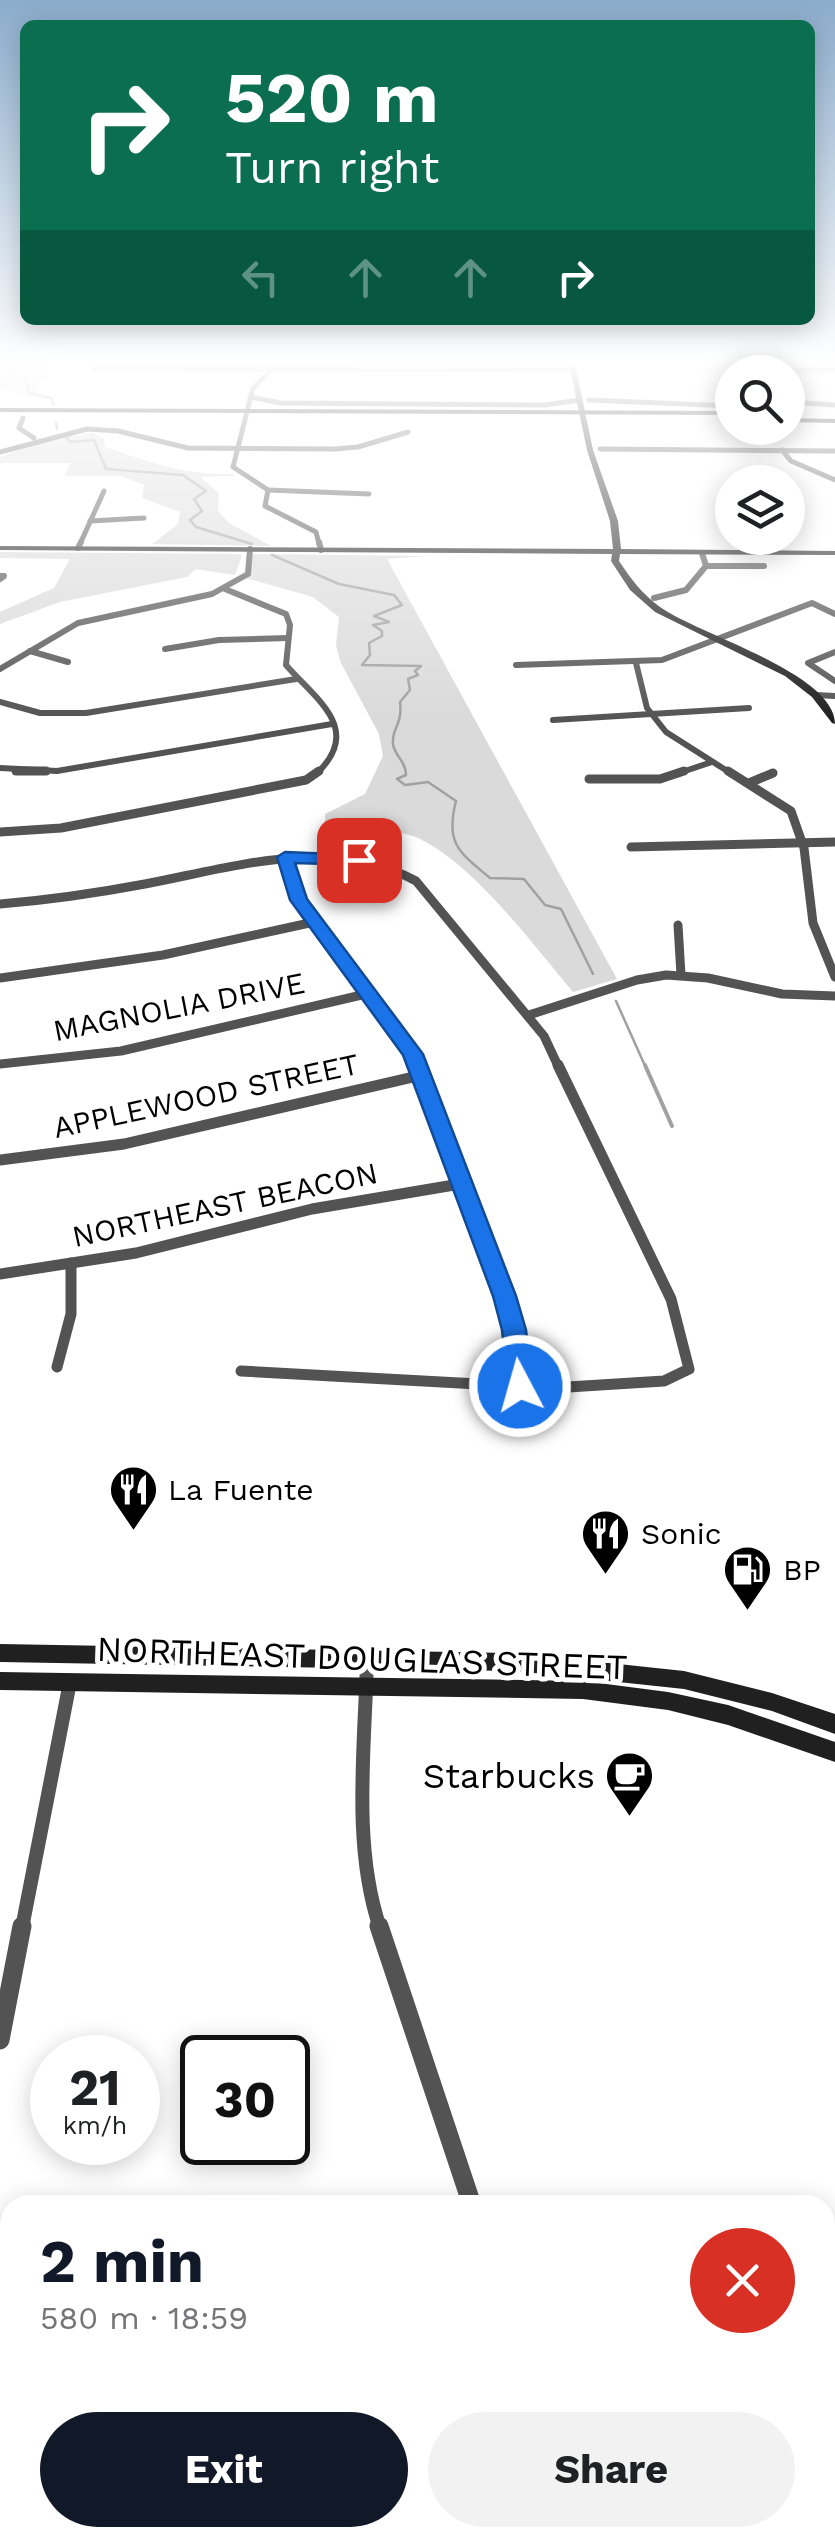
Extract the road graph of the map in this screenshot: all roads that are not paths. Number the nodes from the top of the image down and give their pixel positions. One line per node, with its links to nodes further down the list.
1 (257, 483): 3 (street)
2 (603, 483): 14 (street)
3 (268, 490): 5 (street); 11 (street)
4 (104, 491): 7 (street)
5 (370, 494)
6 (144, 518): 7 (street)
7 (90, 521): 9 (street)
8 (0, 548): 9 (street)
9 (78, 548): 10 (street)
10 (250, 549): 11 (street); 17 (street)
11 (321, 550): 14 (street)
12 (702, 553): 13 (street); 14 (street); 15 (street)
13 (835, 553)
14 (618, 554): 18 (street); 20 (street)
15 (706, 566): 16 (street); 18 (street)
16 (764, 566)
17 (224, 589): 21 (street); 24 (street)
18 (654, 598): 20 (street)
19 (835, 614): 22 (street)
20 (686, 622): 22 (street)
21 (288, 638): 23 (street); 30 (street)
22 (720, 640): 27 (street); 32 (street)
23 (165, 650)
24 (30, 651): 26 (street); 29 (street)
25 (835, 652): 31 (street)
26 (68, 662)
27 (636, 663): 28 (street); 36 (street)
28 (516, 665)
29 (0, 670)
30 (296, 679): 34 (street); 39 (street)
31 (835, 681)
32 (816, 695): 33 (street); 38 (street)
33 (835, 696)
34 (0, 702)
35 (749, 708): 36 (street)
36 (650, 714): 37 (street); 40 (street)
37 (553, 720)
38 (835, 721)
39 (332, 724): 41 (street); 45 (street)
40 (712, 762): 43 (street); 44 (street)
41 (0, 768)
42 (772, 773): 44 (street)
43 (589, 779)
44 (750, 783): 46 (street)
45 (0, 832)
46 (802, 842): 47 (street); 48 (street); 56 (street)
47 (835, 842)
48 (632, 847)
49 (285, 857): 50 (street); 51 (street); 52 (street)
50 (408, 874): 59 (street)
51 (0, 904)
52 (314, 922): 55 (street); 57 (street)
53 (678, 925): 54 (street)
54 (681, 975): 58 (street); 59 (street)
55 (0, 978)
56 (835, 978)
57 (366, 994): 60 (street, MAGNOLIA DRIVE); 61 (street)
58 (835, 996)
59 (529, 1014): 67 (street)
60 (0, 1064)
61 (422, 1075): 62 (street, APPLEWOOD STREET); 63 (street)
62 (0, 1160)
63 (460, 1184): 64 (street, NORTHEAST BEACON); 69 (street)
64 (72, 1263): 65 (street, NORTHEAST BEACON); 66 (street)
65 (0, 1274)
66 (58, 1366)
67 (689, 1369): 69 (street)
68 (241, 1372): 69 (street)
69 (520, 1386)
70 (0, 1652): 71 (street, NORTHEAST DOUGLAS STREET)
71 (107, 1655): 72 (street, NORTHEAST DOUGLAS STREET); 74 (street)
72 (367, 1660): 75 (street); 76 (street, NORTHEAST DOUGLAS STREET)
73 (0, 1681): 74 (street, NORTHEAST DOUGLAS STREET)
74 (70, 1682): 75 (street, NORTHEAST DOUGLAS STREET); 78 (street)
75 (367, 1687): 77 (street, NORTHEAST DOUGLAS STREET); 79 (street)
76 (835, 1724)
77 (835, 1752)
78 (0, 2040)
79 (469, 2195)

